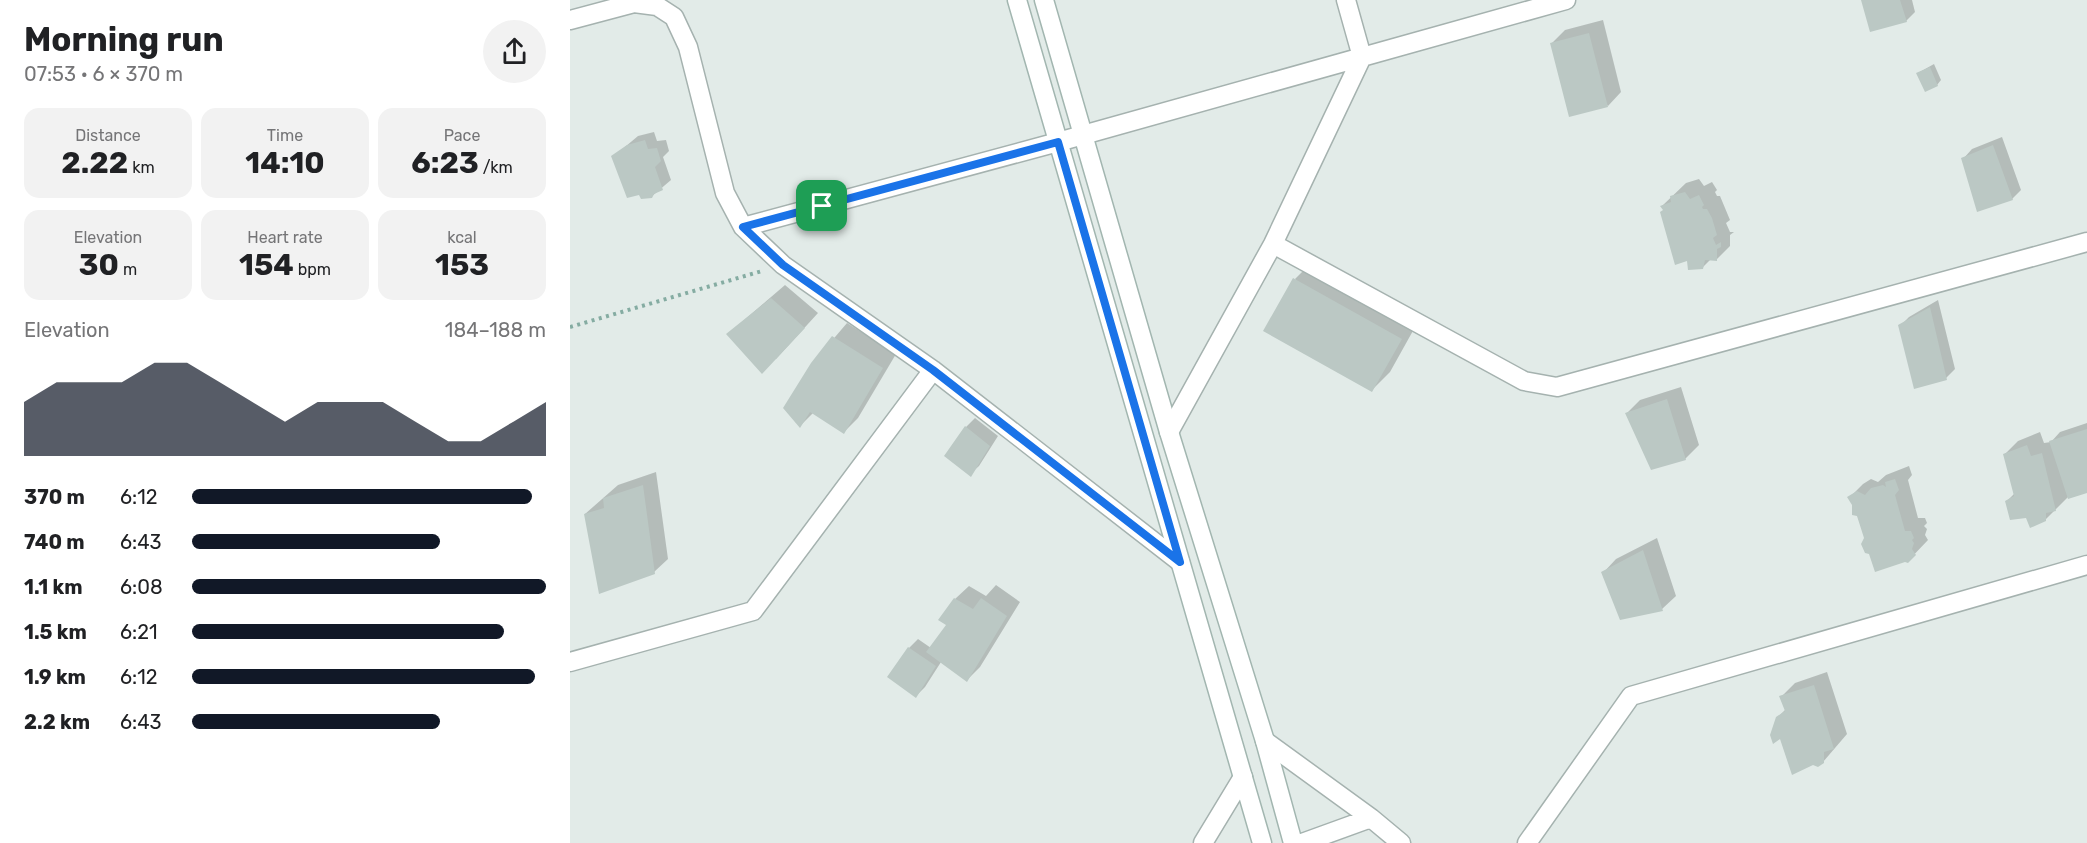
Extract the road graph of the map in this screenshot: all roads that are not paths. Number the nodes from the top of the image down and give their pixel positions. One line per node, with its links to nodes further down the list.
1 (1017, 0): 8 (street)
2 (1044, 0): 7 (street)
3 (1346, 0): 6 (street)
4 (1566, 0): 6 (street)
5 (570, 20): 9 (street)
6 (1362, 57): 7 (street); 11 (street)
7 (1083, 135): 8 (street); 13 (street)
8 (1058, 142): 9 (street); 14 (street)
9 (743, 227): 12 (street)
10 (2087, 242): 11 (street)
11 (1273, 244): 13 (street)
12 (933, 370): 14 (street); 16 (street)
13 (1169, 432): 17 (street)
14 (1180, 562): 18 (street)
15 (2087, 565): 25 (street)
16 (570, 662)
17 (1264, 741): 19 (street); 22 (street)
18 (1243, 777): 20 (street); 21 (street)
19 (1371, 818): 23 (street); 24 (street)
20 (1203, 843)
21 (1262, 843)
22 (1293, 843)
23 (1302, 843)
24 (1401, 843)
25 (1527, 843)

